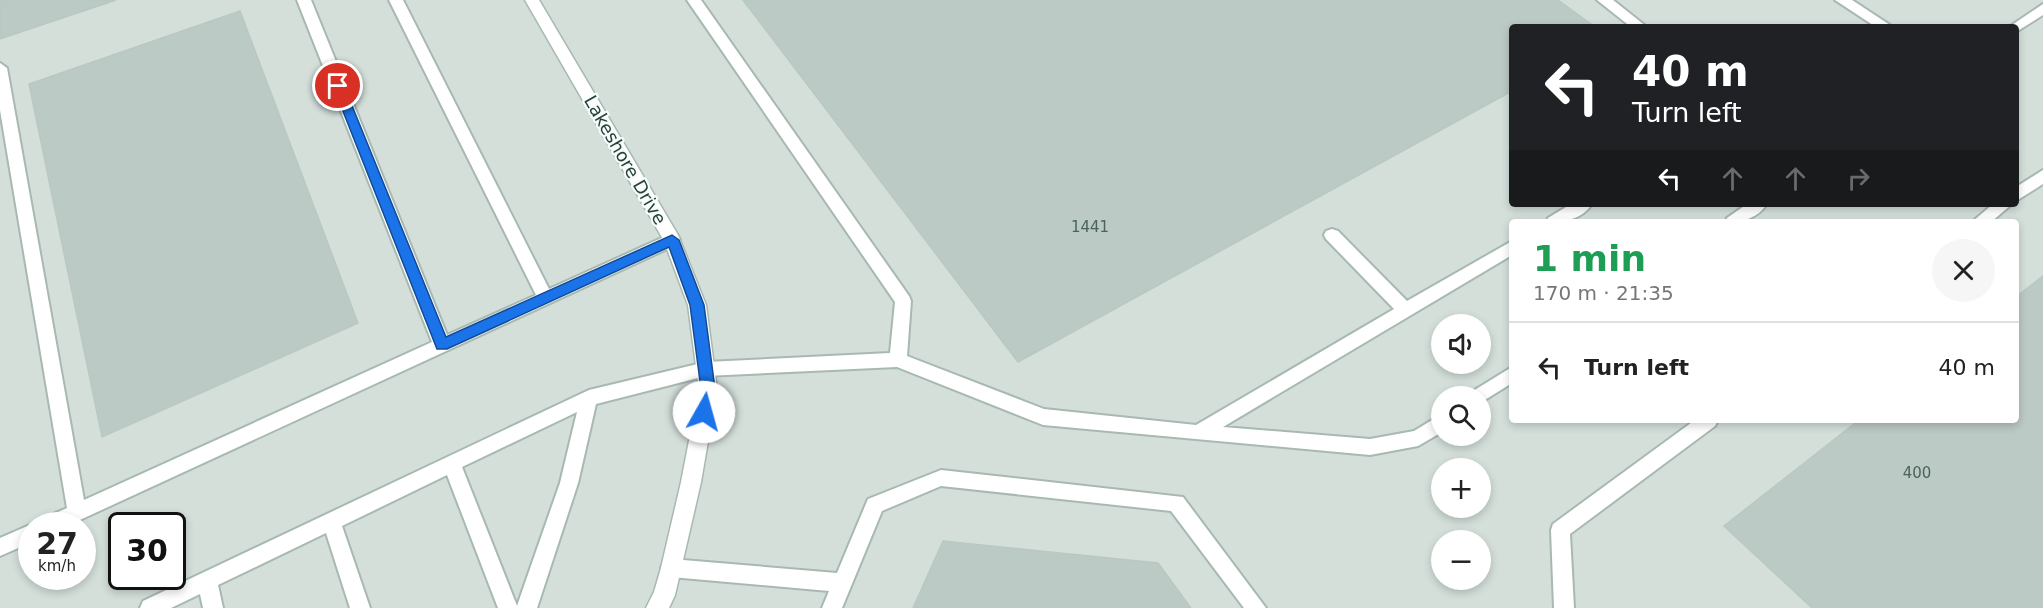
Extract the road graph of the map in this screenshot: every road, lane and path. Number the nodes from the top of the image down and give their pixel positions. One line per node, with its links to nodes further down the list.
1 (304, 0): 25 (lane)
2 (396, 0): 23 (lane)
3 (532, 0): 21 (street, Lakeshore Drive)
4 (694, 0): 26 (lane)
5 (1604, 0): 8 (lane)
6 (1842, 0): 9 (lane)
7 (2043, 9): 10 (lane)
8 (1636, 24)
9 (1881, 24)
10 (2019, 25)
11 (0, 68): 35 (lane)
12 (2043, 176): 13 (lane)
13 (2019, 193)
14 (1579, 207): 17 (lane)
15 (1755, 207): 18 (lane)
16 (2000, 207): 19 (lane)
17 (1559, 219)
18 (1737, 219)
19 (1984, 219)
20 (1332, 235): 24 (lane)
21 (672, 240): 23 (lane); 27 (street, Lakeshore Drive)
22 (1509, 249): 24 (lane)
23 (546, 298): 25 (lane)
24 (1406, 310): 33 (lane)
25 (442, 345): 35 (lane)
26 (898, 360): 27 (lane); 33 (lane)
27 (706, 369): 30 (lane); 39 (street, Lakeshore Drive)
28 (1509, 376): 29 (lane)
29 (1491, 388)
30 (589, 398): 34 (lane); 46 (lane)
31 (1705, 423): 50 (lane)
32 (1431, 429): 33 (lane)
33 (1198, 433)
34 (452, 464): 36 (lane); 45 (lane)
35 (77, 512)
36 (331, 521): 40 (lane); 44 (lane)
37 (18, 539): 38 (lane)
38 (0, 547)
39 (671, 568): 41 (lane); 47 (street, Lakeshore Drive)
40 (207, 581): 42 (lane); 43 (lane)
41 (843, 583): 48 (lane); 49 (lane)
42 (150, 608)
43 (213, 608)
44 (360, 608)
45 (508, 608)
46 (526, 608)
47 (657, 608)
48 (832, 608)
49 (1256, 608)
50 (1564, 608)

